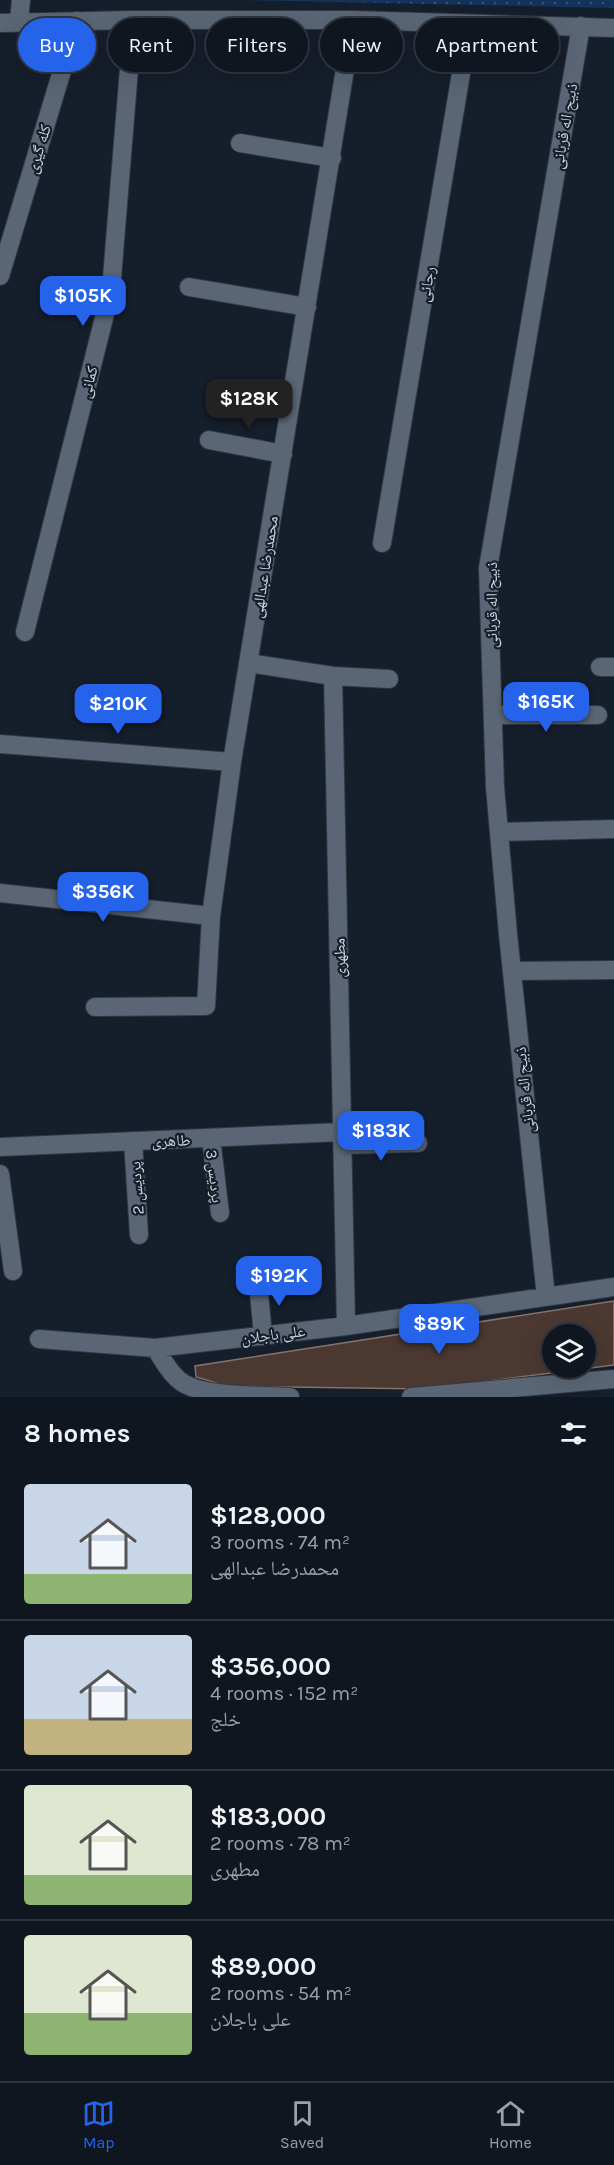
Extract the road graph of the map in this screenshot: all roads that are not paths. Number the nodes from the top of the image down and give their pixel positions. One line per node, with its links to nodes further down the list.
1 (21, 0): 2 (street)
2 (20, 18)
3 (194, 20): 4 (street)
4 (320, 21)
5 (18, 22): 6 (street)
6 (0, 23)
7 (559, 26): 8 (street)
8 (581, 26): 9 (street); 26 (street, ذبیح اله قربانی)
9 (614, 28)
10 (61, 72): 16 (street, کله گیری)
11 (129, 72): 22 (street, کمانی)
12 (345, 72): 15 (street, محمدرضا عبدالهی)
13 (461, 72): 21 (street, رجائی)
14 (240, 143): 15 (street)
15 (332, 158): 18 (street, محمدرضا عبدالهی)
16 (1, 270)
17 (189, 287): 18 (street)
18 (307, 307): 20 (street, محمدرضا عبدالهی)
19 (209, 440): 20 (street)
20 (283, 454): 23 (street, محمدرضا عبدالهی)
21 (382, 543)
22 (25, 632)
23 (248, 663): 24 (street); 29 (street, محمدرضا عبدالهی)
24 (333, 676): 25 (street); 38 (street, مطهری)
25 (389, 679)
26 (493, 715): 27 (street); 31 (street, ذبیح اله قربانی)
27 (598, 715)
28 (0, 744): 29 (street)
29 (232, 762): 33 (street, محمدرضا عبدالهی)
30 (614, 829): 31 (street)
31 (499, 832): 35 (street, ذبیح اله قربانی)
32 (0, 893): 33 (street)
33 (211, 916): 36 (street, محمدرضا عبدالهی)
34 (613, 970): 35 (street)
35 (512, 971): 48 (street, ذبیح اله قربانی)
36 (95, 1007)
37 (211, 1138): 38 (street, طاهری); 39 (street, طاهری); 43 (street, پردیس 3)
38 (342, 1138): 40 (street, طاهری); 49 (street, مطهری)
39 (133, 1141): 41 (street, طاهری); 44 (street, پردیس 2)
40 (418, 1143)
41 (0, 1147)
42 (0, 1174): 45 (street)
43 (220, 1213)
44 (139, 1236)
45 (13, 1271)
46 (258, 1282): 50 (street)
47 (614, 1287): 48 (street, علی باجلان)
48 (546, 1297): 49 (street, علی باجلان)
49 (346, 1326): 50 (street, علی باجلان)
50 (263, 1336): 52 (street, علی باجلان)
51 (39, 1339): 52 (street, علی باجلان)
52 (155, 1348): 54 (street)
53 (614, 1379): 55 (street)
54 (290, 1397)
55 (411, 1397)

